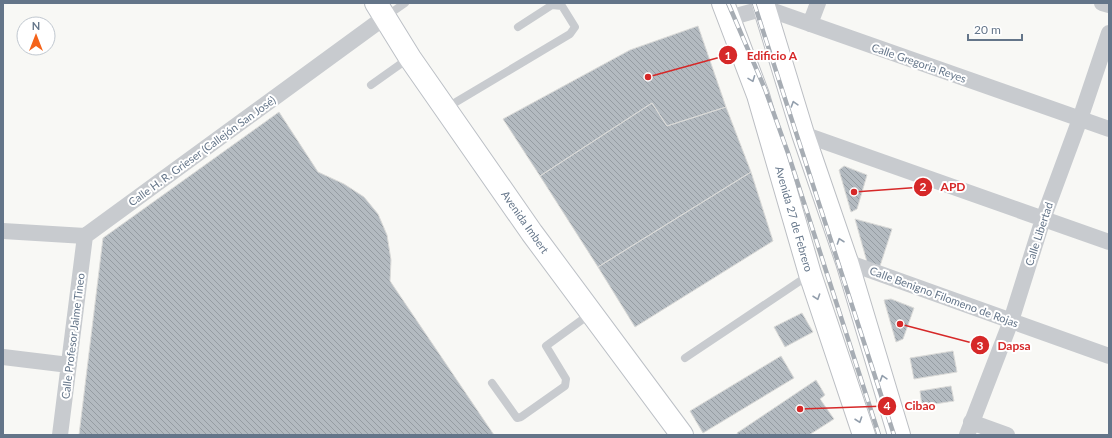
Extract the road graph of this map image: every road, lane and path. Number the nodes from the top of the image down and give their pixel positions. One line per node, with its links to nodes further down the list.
1 (406, 3): 6 (lane)
2 (818, 3): 8 (street)
3 (1102, 3): 5 (street)
4 (764, 6): 7 (street); 8 (street, Calle Gregoria Reyes); 16 (main road, one-way to 4)
5 (1109, 6)
6 (380, 10): 11 (main road, Avenida Imbert); 19 (street, Calle H. R. Grieser (Callejón San José))
7 (726, 10): 22 (main road, Avenida 27 de Febrero, one-way to 22)
8 (810, 24): 14 (street, Calle Gregoria Reyes)
9 (518, 26): 13 (lane)
10 (1109, 33): 14 (street, Calle Libertad)
11 (410, 58): 12 (lane); 13 (main road, Avenida Imbert)
12 (371, 85)
13 (445, 109): 23 (main road, Avenida Imbert)
14 (1080, 119): 15 (street, Calle Gregoria Reyes); 17 (street, Calle Libertad)
15 (1109, 129)
16 (803, 134): 17 (street); 21 (main road, one-way to 16)
17 (1043, 219): 20 (street); 24 (street, Calle Libertad)
18 (3, 231): 19 (street)
19 (85, 236): 28 (street, Calle Profesor Jaime Tineo)
20 (1109, 242)
21 (847, 262): 24 (street, Calle Benigno Filomeno de Rojas); 31 (main road, one-way to 21)
22 (810, 274): 27 (lane); 34 (main road, Avenida 27 de Febrero, one-way to 34)
23 (590, 314): 29 (lane); 33 (main road, Avenida Imbert)
24 (1011, 321): 25 (street, Calle Benigno Filomeno de Rojas); 30 (street, Calle Libertad)
25 (1109, 356)
26 (3, 357): 28 (street)
27 (685, 358)
28 (69, 365): 32 (street, Calle Profesor Jaime Tineo)
29 (492, 383)
30 (969, 429): 35 (street)
31 (900, 433)
32 (60, 435)
33 (682, 435)
34 (864, 435)
35 (1007, 435)

